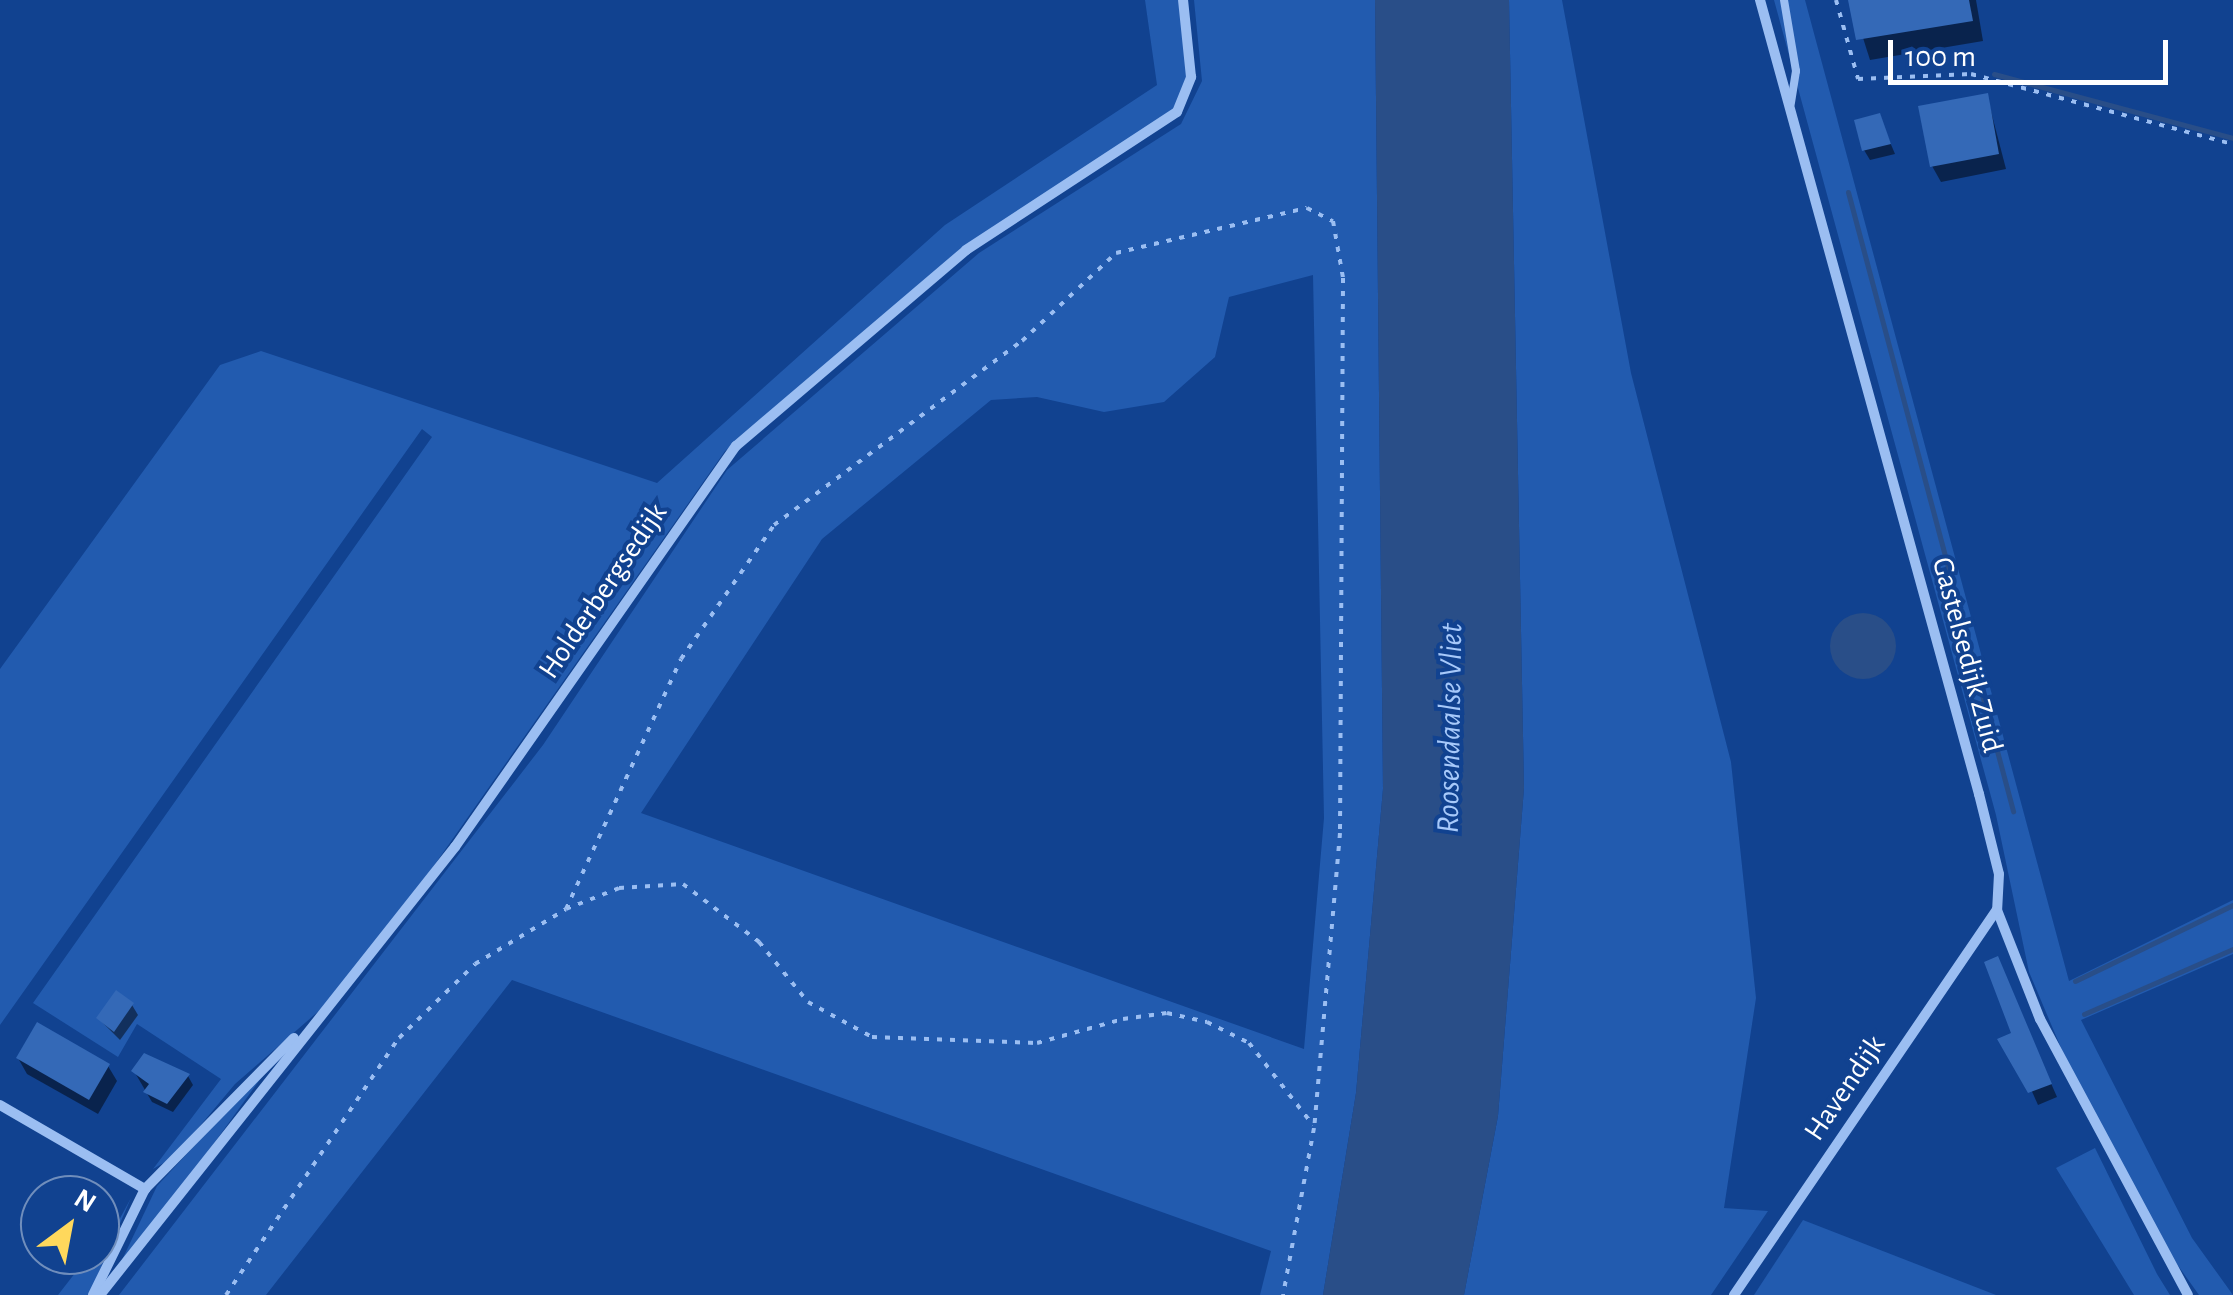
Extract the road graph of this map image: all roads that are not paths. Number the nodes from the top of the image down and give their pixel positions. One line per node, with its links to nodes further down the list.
1 (1183, 0): 6 (street, Holderbergsedijk)
2 (1760, 0): 4 (street, Gastelsedijk Zuid)
3 (1784, 0): 4 (lane)
4 (1790, 109): 5 (street, Gastelsedijk Zuid)
5 (1998, 910): 10 (street, Havendijk); 11 (street, Gastelsedijk Zuid)
6 (307, 1029): 8 (street); 9 (street, Holderbergsedijk)
7 (0, 1105): 8 (street)
8 (145, 1189): 9 (street)
9 (96, 1295)
10 (1734, 1295)
11 (2188, 1295)

